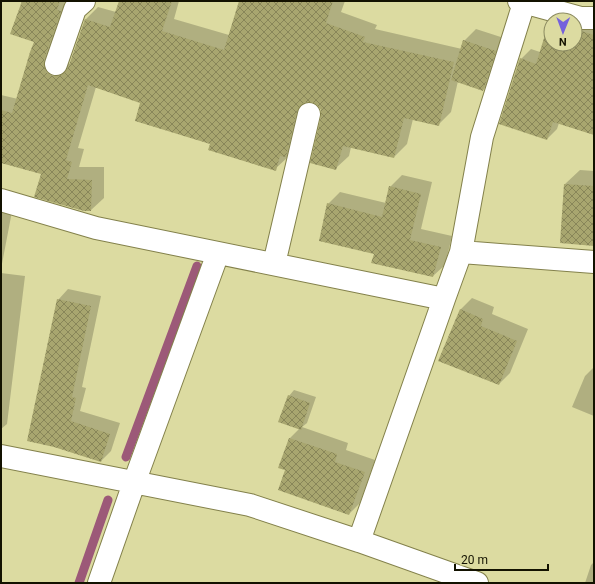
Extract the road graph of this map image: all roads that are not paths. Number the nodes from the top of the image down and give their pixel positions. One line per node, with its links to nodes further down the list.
1 (84, 1): 4 (street)
2 (521, 2): 3 (street); 7 (street)
3 (594, 18)
4 (56, 64)
5 (309, 114): 10 (street)
6 (1, 200): 8 (street)
7 (461, 252): 9 (street); 11 (street)
8 (218, 253): 10 (street); 13 (street)
9 (594, 262)
10 (274, 264): 11 (street)
11 (444, 299): 14 (street)
12 (1, 456): 13 (street)
13 (134, 483): 14 (street); 15 (street)
14 (359, 541): 16 (street)
15 (98, 583)
16 (477, 583)

